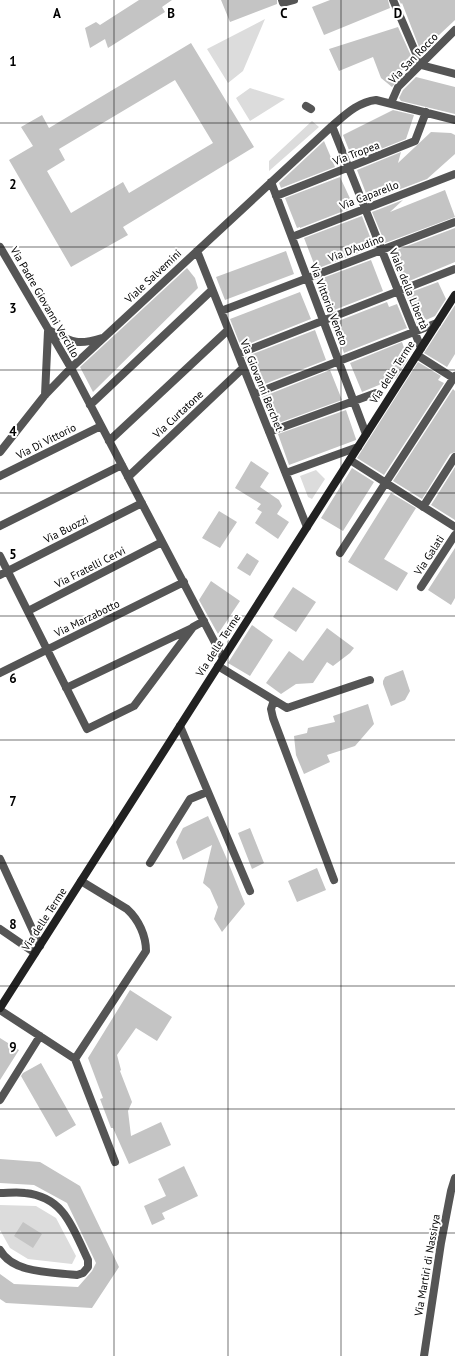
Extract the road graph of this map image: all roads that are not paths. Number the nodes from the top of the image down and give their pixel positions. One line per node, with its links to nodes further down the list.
1 (282, 0): 3 (street)
2 (394, 0): 5 (street)
3 (293, 1)
4 (455, 30): 5 (street, Via San Rocco)
5 (421, 65): 6 (street); 7 (street, Via San Rocco)
6 (455, 74)
7 (391, 103): 8 (street, Viale Salvemini); 10 (street, Viale Salvemini)
8 (426, 112): 9 (street, Viale Salvemini); 11 (street, Via Tropea)
9 (455, 120)
10 (332, 126): 11 (street, Viale della Libertà); 13 (street, Viale Salvemini)
11 (348, 168): 14 (street, Via Tropea); 15 (street, Viale della Libertà)
12 (455, 174): 15 (street, Via Caparello)
13 (271, 182): 14 (street, Via Vittorio Veneto); 20 (street, Viale Salvemini)
14 (276, 196): 17 (street, Via Vittorio Veneto)
15 (365, 209): 17 (street, Via Caparello); 19 (street, Viale della Libertà)
16 (455, 222): 19 (street, Via D'Audino)
17 (292, 238): 22 (street, Via Vittorio Veneto)
18 (0, 247): 29 (street, Via Padre Giovanni Vercillo)
19 (382, 250): 22 (street, Via D'Audino); 24 (street, Viale della Libertà)
20 (196, 251): 23 (street, Via Giovanni Berchet); 32 (street, Viale Salvemini)
21 (455, 269): 24 (street)
22 (307, 278): 26 (street, Via D'Audino); 27 (street, Via Vittorio Veneto)
23 (212, 290): 26 (street, Via Giovanni Berchet); 43 (street)
24 (398, 291): 27 (street); 31 (street, Viale della Libertà)
25 (455, 295): 28 (main road, Via delle Terme)
26 (221, 311): 30 (street, Via Giovanni Berchet)
27 (323, 320): 34 (street); 35 (street, Via Vittorio Veneto)
28 (437, 323): 31 (street); 33 (main road, Via delle Terme)
29 (48, 330): 32 (street); 36 (street, Via Padre Giovanni Vercillo); 41 (street)
30 (228, 330): 34 (street, Via Giovanni Berchet); 47 (street)
31 (414, 332): 33 (street, Viale della Libertà); 35 (street)
32 (105, 336): 36 (street, Viale Salvemini)
33 (419, 352): 38 (street); 46 (main road, Via delle Terme)
34 (238, 354): 37 (street, Via Giovanni Berchet)
35 (339, 362): 40 (street); 42 (street, Via Vittorio Veneto)
36 (71, 368): 41 (street, Viale Salvemini); 43 (street, Via Padre Giovanni Vercillo)
37 (243, 368): 40 (street, Via Giovanni Berchet); 55 (street, Via Curtatone)
38 (455, 377): 56 (street)
39 (376, 393): 42 (street)
40 (254, 394): 45 (street, Via Giovanni Berchet)
41 (45, 395): 49 (street, Viale Salvemini)
42 (354, 401): 45 (street); 46 (street, Via Vittorio Veneto)
43 (90, 405): 44 (street, Via Padre Giovanni Vercillo)
44 (101, 426): 47 (street, Via Padre Giovanni Vercillo); 54 (street, Via Di Vittorio)
45 (269, 432): 53 (street, Via Giovanni Berchet)
46 (366, 434): 48 (main road, Via delle Terme)
47 (109, 441): 52 (street, Via Padre Giovanni Vercillo)
48 (358, 447): 51 (main road, Via delle Terme); 53 (street)
49 (0, 452)
50 (455, 457): 58 (street)
51 (350, 460): 56 (street); 60 (main road, Via delle Terme)
52 (122, 465): 55 (street, Via Padre Giovanni Vercillo); 59 (street)
53 (286, 473): 60 (street, Via Giovanni Berchet)
54 (0, 476)
55 (128, 477): 57 (street, Via Padre Giovanni Vercillo)
56 (386, 483): 58 (street); 64 (street)
57 (142, 503): 63 (street, Via Padre Giovanni Vercillo); 66 (street, Via Buozzi)
58 (423, 507): 61 (street)
59 (0, 526)
60 (307, 527): 73 (main road, Via delle Terme)
61 (455, 527)
62 (455, 535): 68 (street, Via Galati)
63 (162, 542): 67 (street, Via Padre Giovanni Vercillo); 69 (street, Via Fratelli Cervi)
64 (340, 553)
65 (0, 556): 66 (street)
66 (4, 573): 69 (street)
67 (184, 582): 70 (street, Via Padre Giovanni Vercillo); 72 (street, Via Marzabotto)
68 (421, 587)
69 (28, 611): 72 (street)
70 (204, 621): 71 (street); 73 (street, Via Padre Giovanni Vercillo)
71 (193, 627): 77 (street); 77 (street)
72 (47, 650): 75 (street, Via Marzabotto); 77 (street)
73 (223, 658): 74 (main road, Via delle Terme)
74 (218, 666): 78 (street); 79 (main road, Via delle Terme)
75 (0, 673)
76 (370, 680): 78 (street)
77 (66, 688)
78 (274, 700): 83 (street)
79 (180, 726): 80 (street); 84 (main road, Via delle Terme)
80 (207, 792): 82 (street); 85 (street)
81 (0, 859): 87 (street)
82 (150, 863)
83 (334, 880)
84 (81, 881): 87 (main road, Via delle Terme); 90 (street)
85 (250, 891)
86 (0, 929): 87 (street)
87 (37, 949): 88 (main road, Via delle Terme)
88 (0, 1009): 89 (street)
89 (40, 1036): 90 (street); 91 (street)
90 (76, 1059): 92 (street)
91 (0, 1100)
92 (115, 1162)
93 (455, 1178): 96 (street, Via Martiri di Nassirya)
94 (0, 1193): 95 (street)
95 (0, 1250)
96 (424, 1356)

